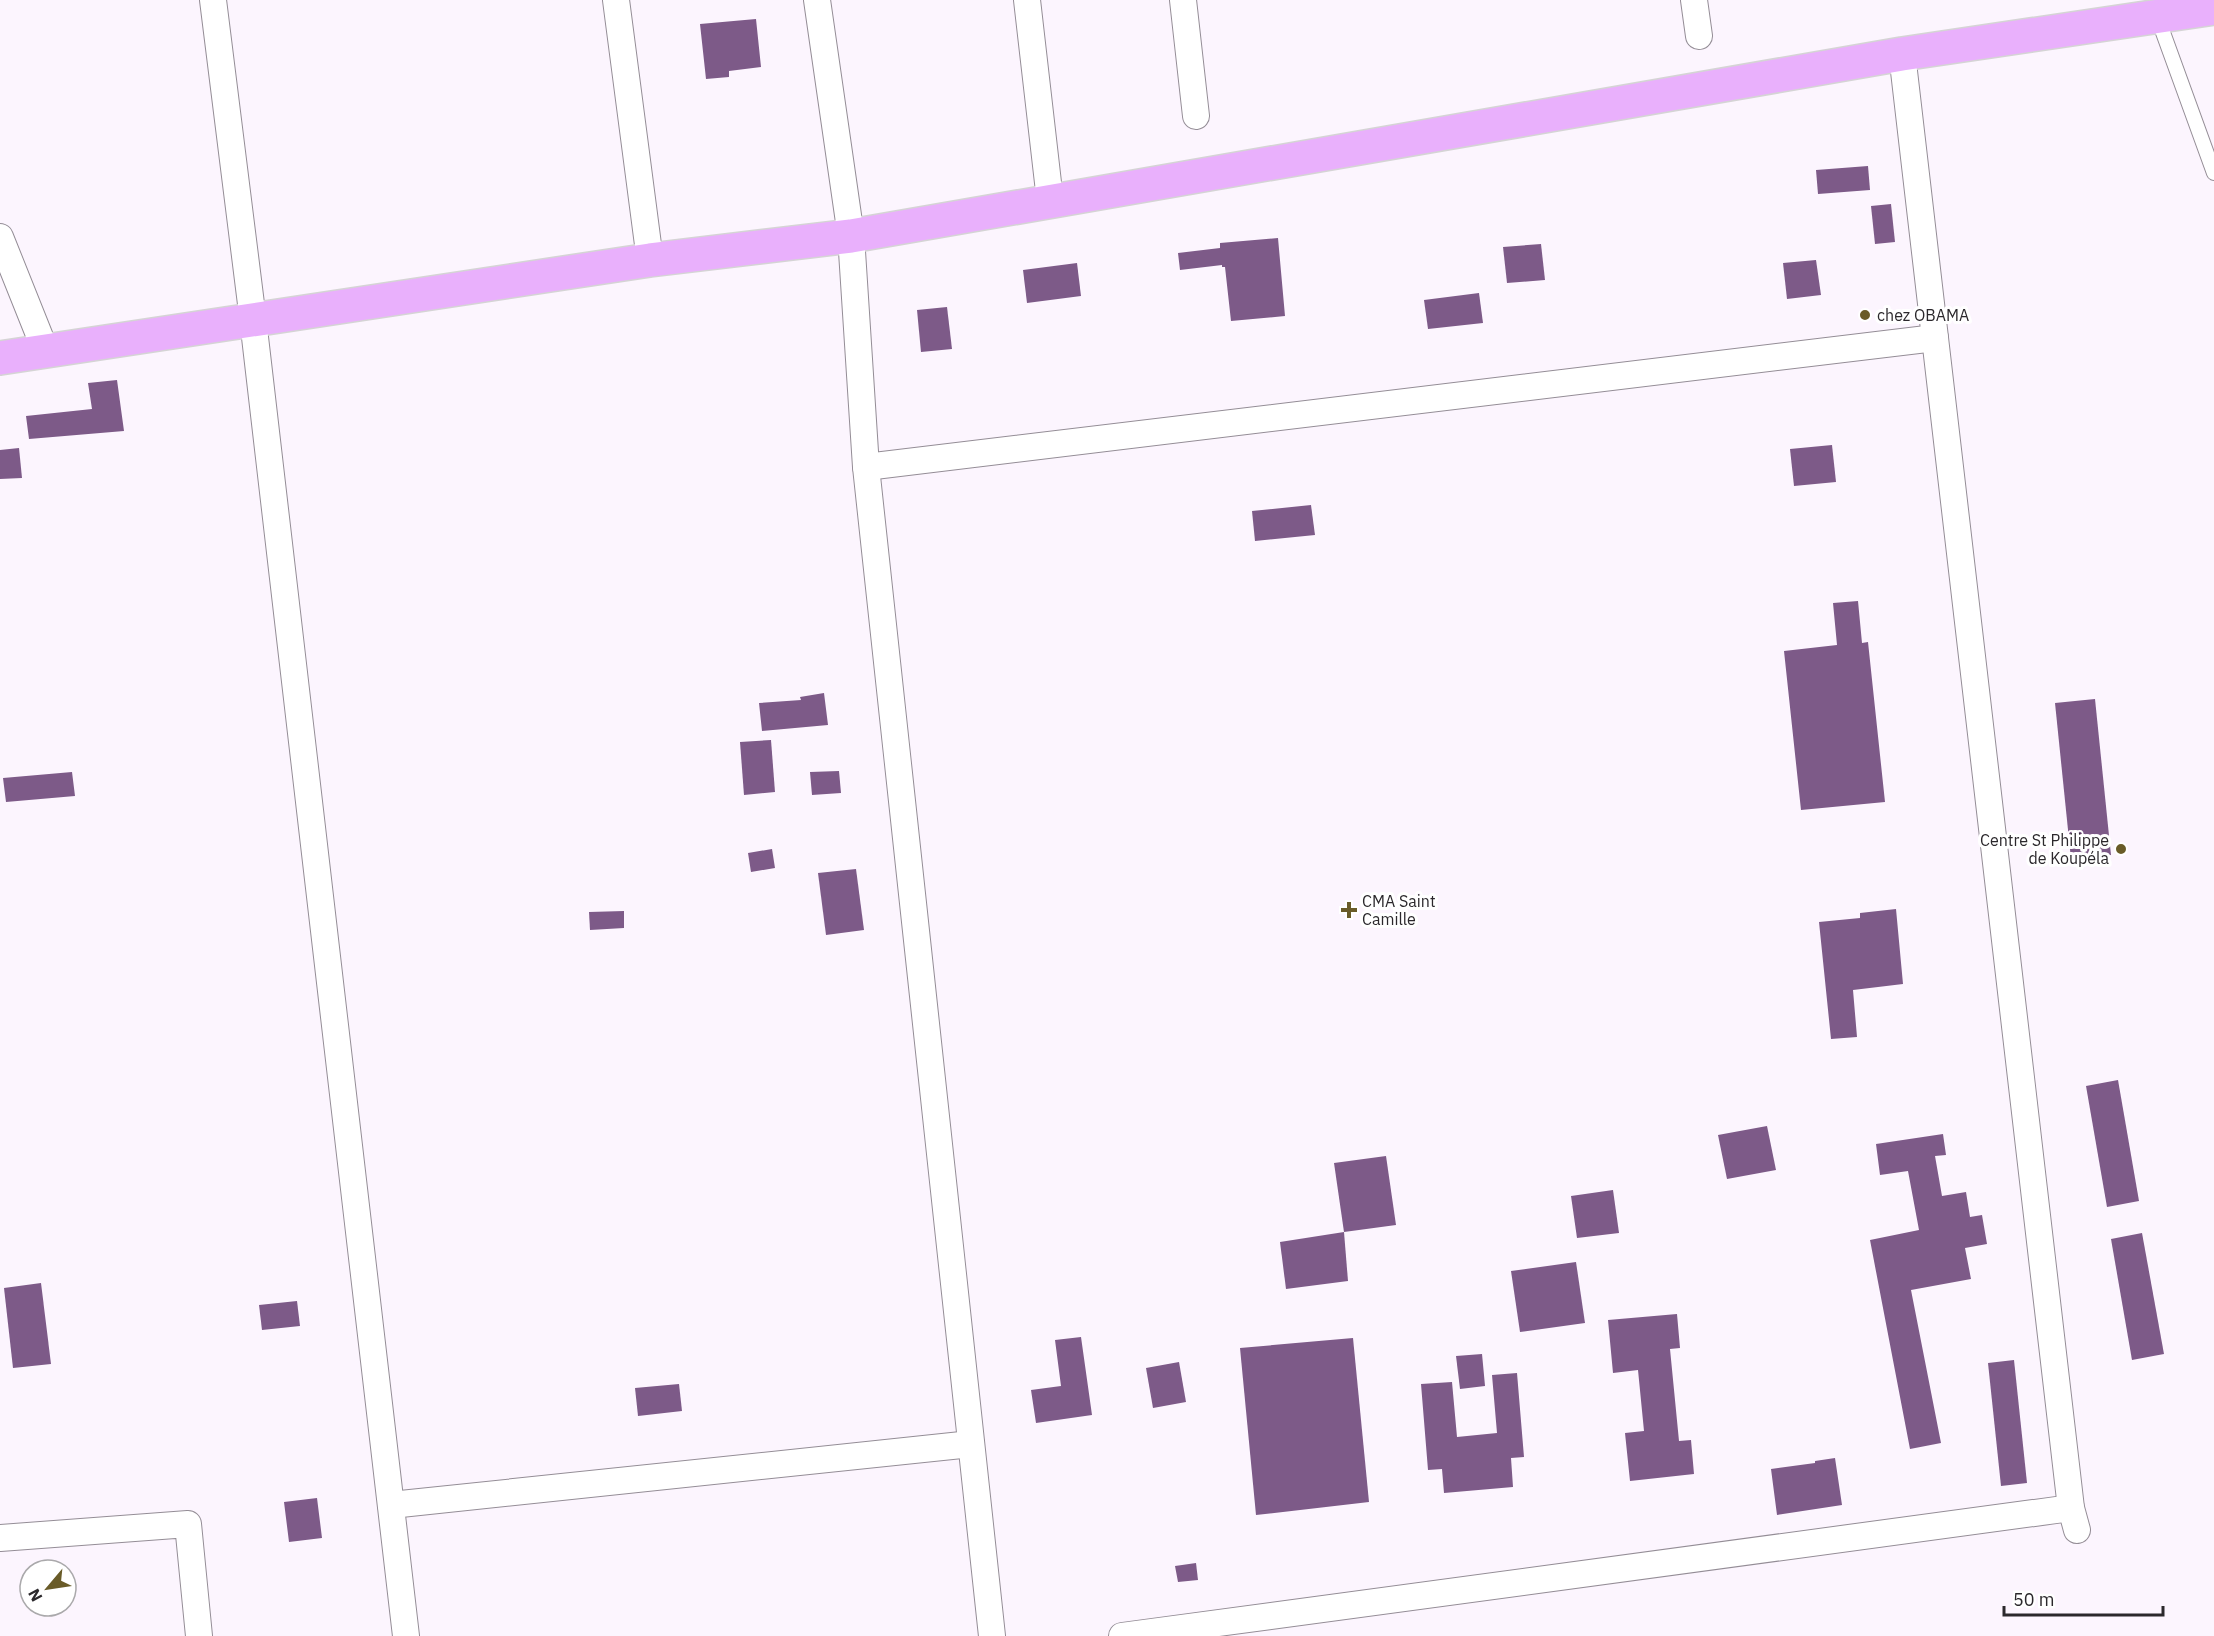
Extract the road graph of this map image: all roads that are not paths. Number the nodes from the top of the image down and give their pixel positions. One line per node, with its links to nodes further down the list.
1 (213, 0): 2 (street); 18 (street)
2 (218, 0)
3 (616, 0): 17 (street)
4 (817, 0): 15 (street)
5 (1027, 0): 14 (street)
6 (1183, 0): 12 (street)
7 (1694, 0): 10 (street)
8 (2214, 8): 9 (highway)
9 (2157, 16): 11 (highway); 13 (lane)
10 (1699, 36)
11 (1902, 54): 14 (highway); 19 (street)
12 (1196, 116)
13 (2214, 172)
14 (1050, 200): 15 (highway)
15 (851, 236): 17 (highway); 22 (street)
16 (0, 237): 20 (street)
17 (650, 260): 18 (highway)
18 (253, 320): 20 (highway); 24 (street)
19 (1935, 339): 22 (street); 29 (street)
20 (45, 352): 21 (highway)
21 (0, 358)
22 (866, 467): 23 (street)
23 (971, 1444): 24 (street); 28 (street)
24 (391, 1505): 27 (street)
25 (0, 1538): 26 (street)
26 (200, 1636)
27 (406, 1636)
28 (992, 1636)
29 (1122, 1636)

